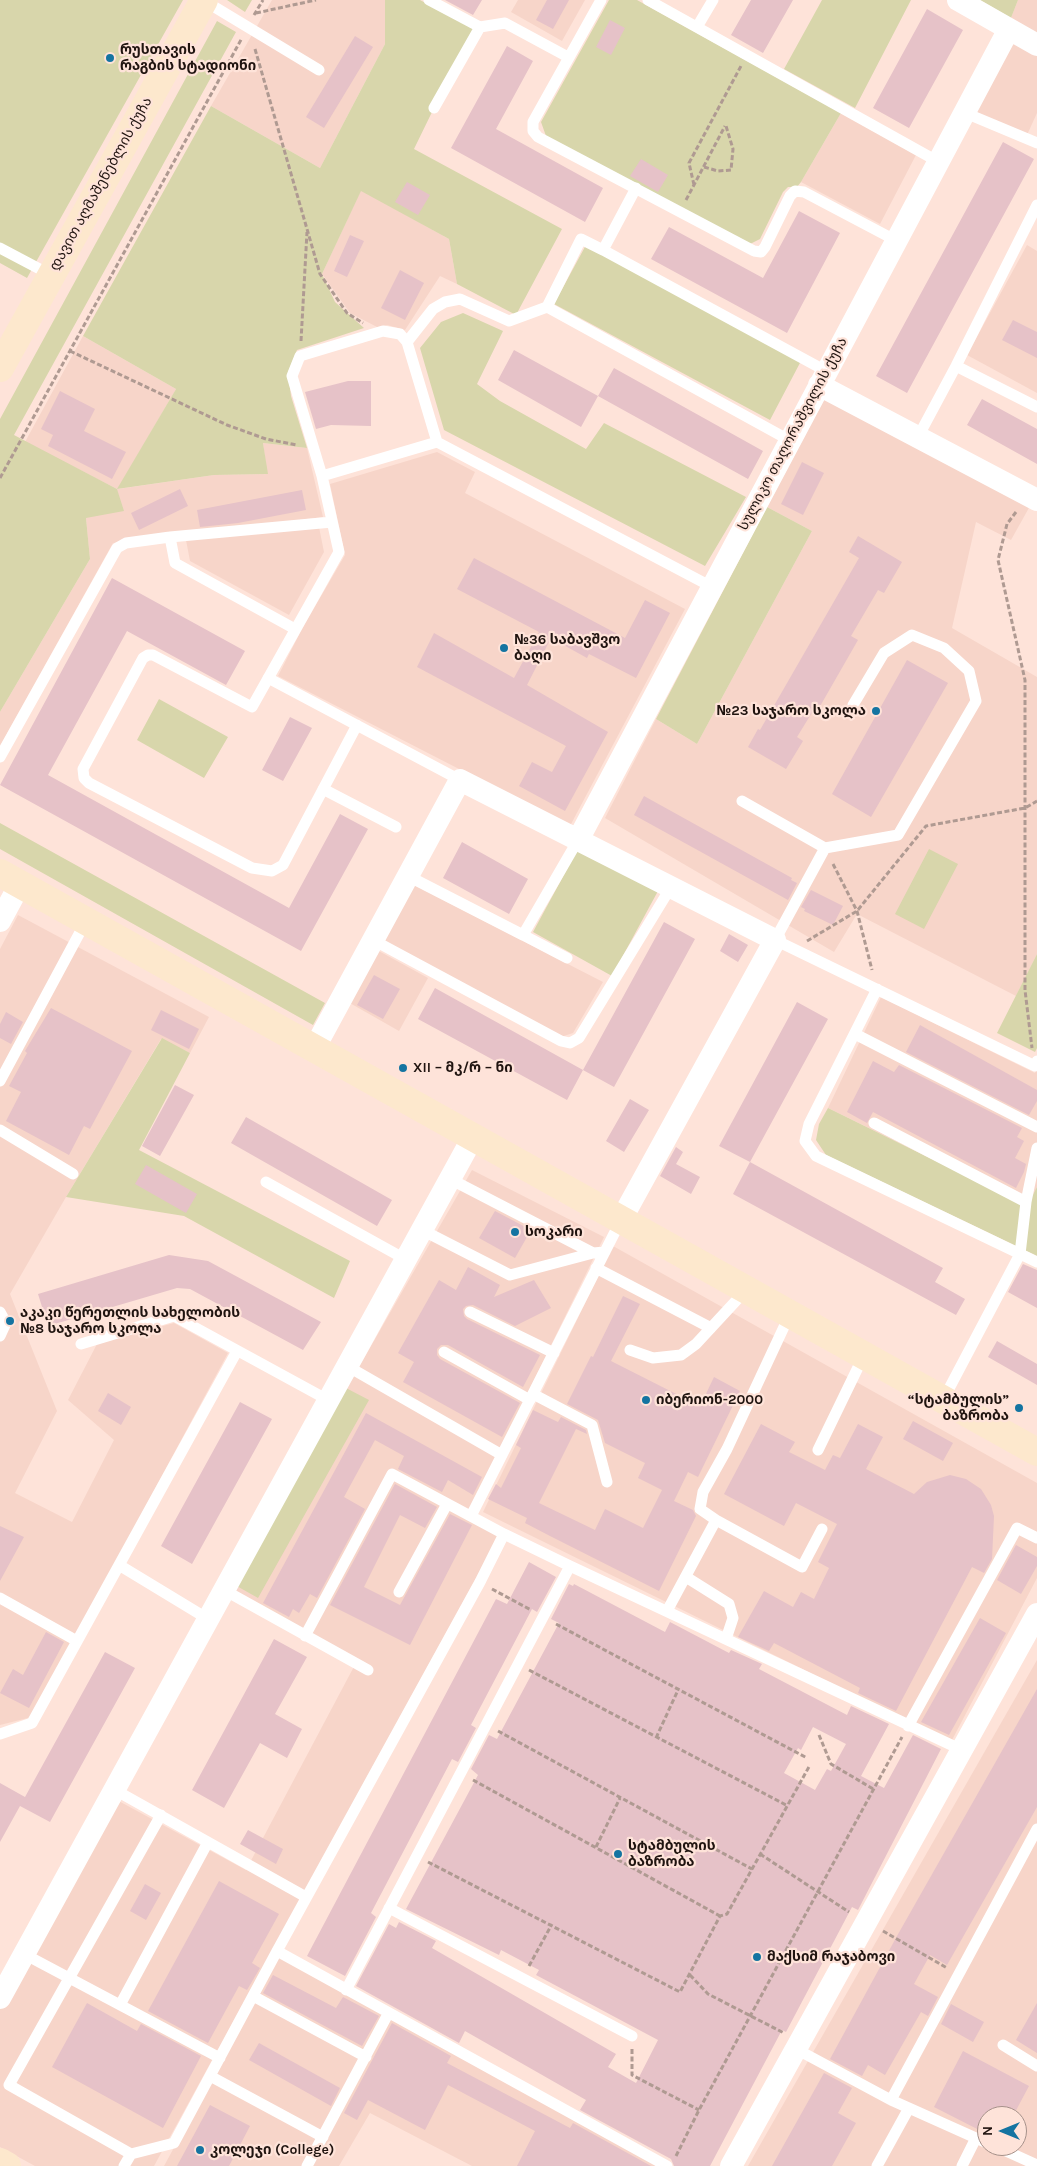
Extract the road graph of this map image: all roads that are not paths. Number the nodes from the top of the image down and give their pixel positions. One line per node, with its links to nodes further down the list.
1 (204, 0): 12 (lane); 22 (street, დავით აღმაშენებლის ქუჩა)
2 (429, 0): 7 (lane)
3 (601, 0): 11 (lane)
4 (648, 0): 8 (lane)
5 (713, 0): 8 (lane)
6 (958, 0): 9 (street)
7 (480, 27): 11 (lane); 13 (lane)
8 (697, 27): 16 (lane)
9 (1009, 29): 10 (street); 14 (street, სულიკო თაღორაშვილის ქუჩა)
10 (1037, 45)
11 (568, 57): 17 (lane)
12 (319, 70)
13 (434, 108)
14 (963, 112): 15 (lane); 16 (street, სულიკო თაღორაშვილის ქუჩა)
15 (1037, 143)
16 (938, 161): 19 (street, სულიკო თაღორაშვილის ქუჩა)
17 (636, 188): 19 (lane); 21 (lane)
18 (1037, 205): 25 (lane)
19 (895, 240): 27 (street, სულიკო თაღორაშვილის ქუჩა)
20 (0, 248): 22 (lane)
21 (603, 250): 23 (lane); 27 (lane)
22 (50, 275): 26 (street, დავით აღმაშენებლის ქუჩა)
23 (547, 307): 24 (lane); 30 (lane)
24 (407, 342): 31 (lane); 32 (lane)
25 (956, 366): 28 (lane); 29 (lane)
26 (0, 368)
27 (823, 378): 29 (street); 30 (street, სულიკო თაღორაშვილის ქუჩა)
28 (1037, 408)
29 (918, 437): 33 (street)
30 (789, 440): 36 (street, სულიკო თაღორაშვილის ქუჩა)
31 (437, 442): 32 (lane); 36 (lane)
32 (322, 476): 34 (lane)
33 (1033, 498)
34 (332, 522): 35 (lane); 37 (lane)
35 (170, 537): 37 (lane); 41 (lane)
36 (712, 587): 46 (street, სულიკო თაღორაშვილის ქუჩა)
37 (295, 629): 38 (lane)
38 (268, 678): 40 (lane); 43 (lane)
39 (852, 705): 47 (lane)
40 (357, 725): 42 (lane); 43 (lane)
41 (0, 757)
42 (460, 780): 46 (street); 48 (street)
43 (323, 788): 45 (lane)
44 (742, 801): 47 (lane)
45 (396, 827)
46 (578, 840): 50 (street); 53 (lane)
47 (825, 848): 55 (lane)
48 (408, 876): 53 (lane); 54 (street)
49 (10, 879): 51 (street); 52 (street)
50 (670, 886): 54 (lane); 55 (street)
51 (0, 921)
52 (86, 922): 59 (street); 61 (lane)
53 (523, 935): 56 (lane)
54 (373, 940): 59 (street)
55 (785, 944): 57 (lane); 71 (street)
56 (567, 958)
57 (877, 990): 58 (lane); 60 (lane)
58 (855, 1034): 63 (lane); 74 (lane)
59 (314, 1048): 65 (street)
60 (1036, 1064)
61 (0, 1081)
62 (874, 1123): 70 (lane)
63 (1037, 1128)
64 (0, 1130): 67 (lane)
65 (473, 1137): 68 (street); 71 (street)
66 (1037, 1148): 70 (lane)
67 (73, 1174)
68 (450, 1179): 72 (street); 73 (lane)
69 (266, 1182): 75 (lane)
70 (1026, 1202): 74 (lane)
71 (621, 1220): 73 (lane); 78 (street)
72 (422, 1230): 73 (lane); 75 (street)
73 (599, 1252): 77 (lane)
74 (1020, 1254): 76 (lane); 93 (lane)
75 (406, 1259): 90 (street)
76 (1037, 1262)
77 (596, 1268): 82 (lane); 88 (lane)
78 (746, 1290): 81 (street); 82 (lane)
79 (0, 1312): 83 (lane)
80 (470, 1312): 88 (lane)
81 (790, 1314): 89 (street); 100 (lane)
82 (711, 1328): 86 (lane)
83 (0, 1336)
84 (81, 1344): 85 (lane)
85 (237, 1350): 92 (lane); 104 (lane)
86 (630, 1350)
87 (444, 1352): 91 (lane)
88 (554, 1353): 91 (lane)
89 (864, 1355): 93 (street); 94 (lane)
90 (347, 1366): 92 (street); 96 (lane)
91 (531, 1397): 96 (lane); 97 (lane)
92 (328, 1400): 107 (street)
93 (943, 1400): 95 (street)
94 (818, 1450)
95 (1037, 1452)
96 (502, 1455): 99 (lane)
97 (608, 1482)
98 (447, 1504): 99 (lane); 108 (lane); 113 (lane)
99 (471, 1516): 102 (lane)
100 (716, 1520): 101 (lane); 106 (lane)
101 (822, 1529)
102 (504, 1534): 105 (lane); 124 (lane)
103 (1037, 1538): 117 (lane)
104 (119, 1566): 112 (lane); 115 (lane)
105 (570, 1566): 110 (lane); 125 (lane)
106 (686, 1577): 110 (lane); 114 (lane)
107 (224, 1590): 112 (street); 113 (lane)
108 (399, 1592)
109 (0, 1598): 115 (lane)
110 (667, 1610): 114 (lane)
111 (1037, 1614): 119 (street)
112 (208, 1619): 120 (street)
113 (305, 1636): 116 (lane)
114 (726, 1639): 117 (lane)
115 (77, 1641): 118 (lane)
116 (368, 1670)
117 (908, 1726): 119 (lane)
118 (0, 1734)
119 (962, 1750): 135 (street)
120 (114, 1790): 121 (lane); 127 (street)
121 (161, 1815): 123 (lane); 128 (lane)
122 (1037, 1829): 141 (lane)
123 (208, 1842): 124 (lane); 132 (lane)
124 (306, 1897): 126 (lane)
125 (389, 1908): 129 (lane); 134 (lane)
126 (276, 1951): 129 (lane); 130 (lane)
127 (24, 1954): 128 (lane); 131 (street)
128 (69, 1978): 132 (lane); 146 (lane)
129 (346, 1990): 133 (lane)
130 (254, 1996): 137 (lane); 138 (lane)
131 (0, 1998)
132 (120, 2005): 138 (lane)
133 (388, 2014): 137 (lane); 149 (lane)
134 (632, 2036)
135 (798, 2045): 141 (lane); 154 (street)
136 (1003, 2045): 139 (lane)
137 (366, 2057): 143 (lane)
138 (220, 2058): 140 (lane)
139 (1037, 2066)
140 (210, 2076): 143 (lane); 146 (lane)
141 (891, 2100): 142 (lane)
142 (909, 2108): 144 (lane); 155 (lane)
143 (323, 2137): 153 (lane)
144 (977, 2138)
145 (977, 2146): 156 (lane)
146 (131, 2154): 152 (lane)
147 (1017, 2156): 150 (lane)
148 (0, 2162): 151 (street)
149 (671, 2162)
150 (1037, 2165)
151 (7, 2166)
152 (124, 2166)
153 (307, 2166)
154 (731, 2166)
155 (877, 2166)
156 (962, 2166)

